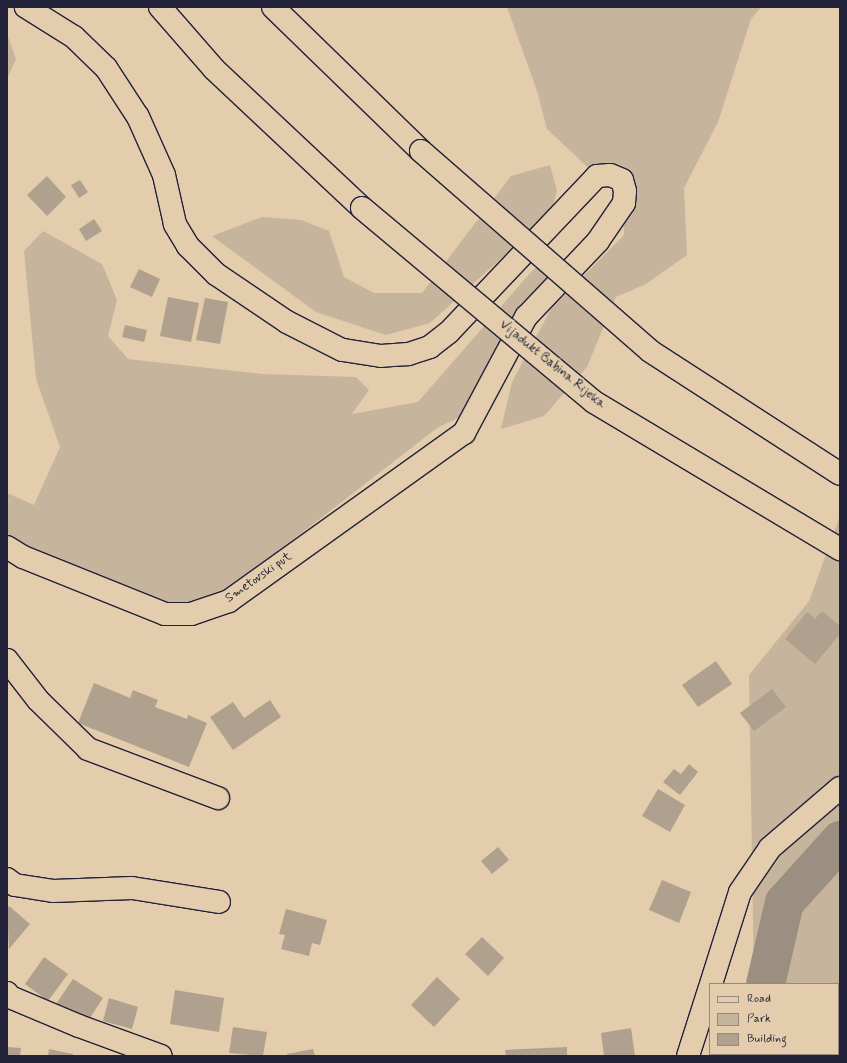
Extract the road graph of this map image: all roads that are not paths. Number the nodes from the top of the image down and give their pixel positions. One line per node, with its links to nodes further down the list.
1 (26, 7): 5 (main road, Smetovski put)
2 (160, 7): 6 (main road, Vijadukt Babina Rijeka, bridge)
3 (273, 7): 4 (main road, bridge)
4 (840, 474)
5 (7, 547)
6 (840, 548)
7 (7, 660): 9 (main road)
8 (840, 788): 12 (main road)
9 (218, 798)
10 (7, 879): 11 (main road)
11 (219, 902)
12 (711, 983)
13 (709, 988): 16 (main road)
14 (7, 993): 15 (main road)
15 (161, 1056)
16 (688, 1056)

